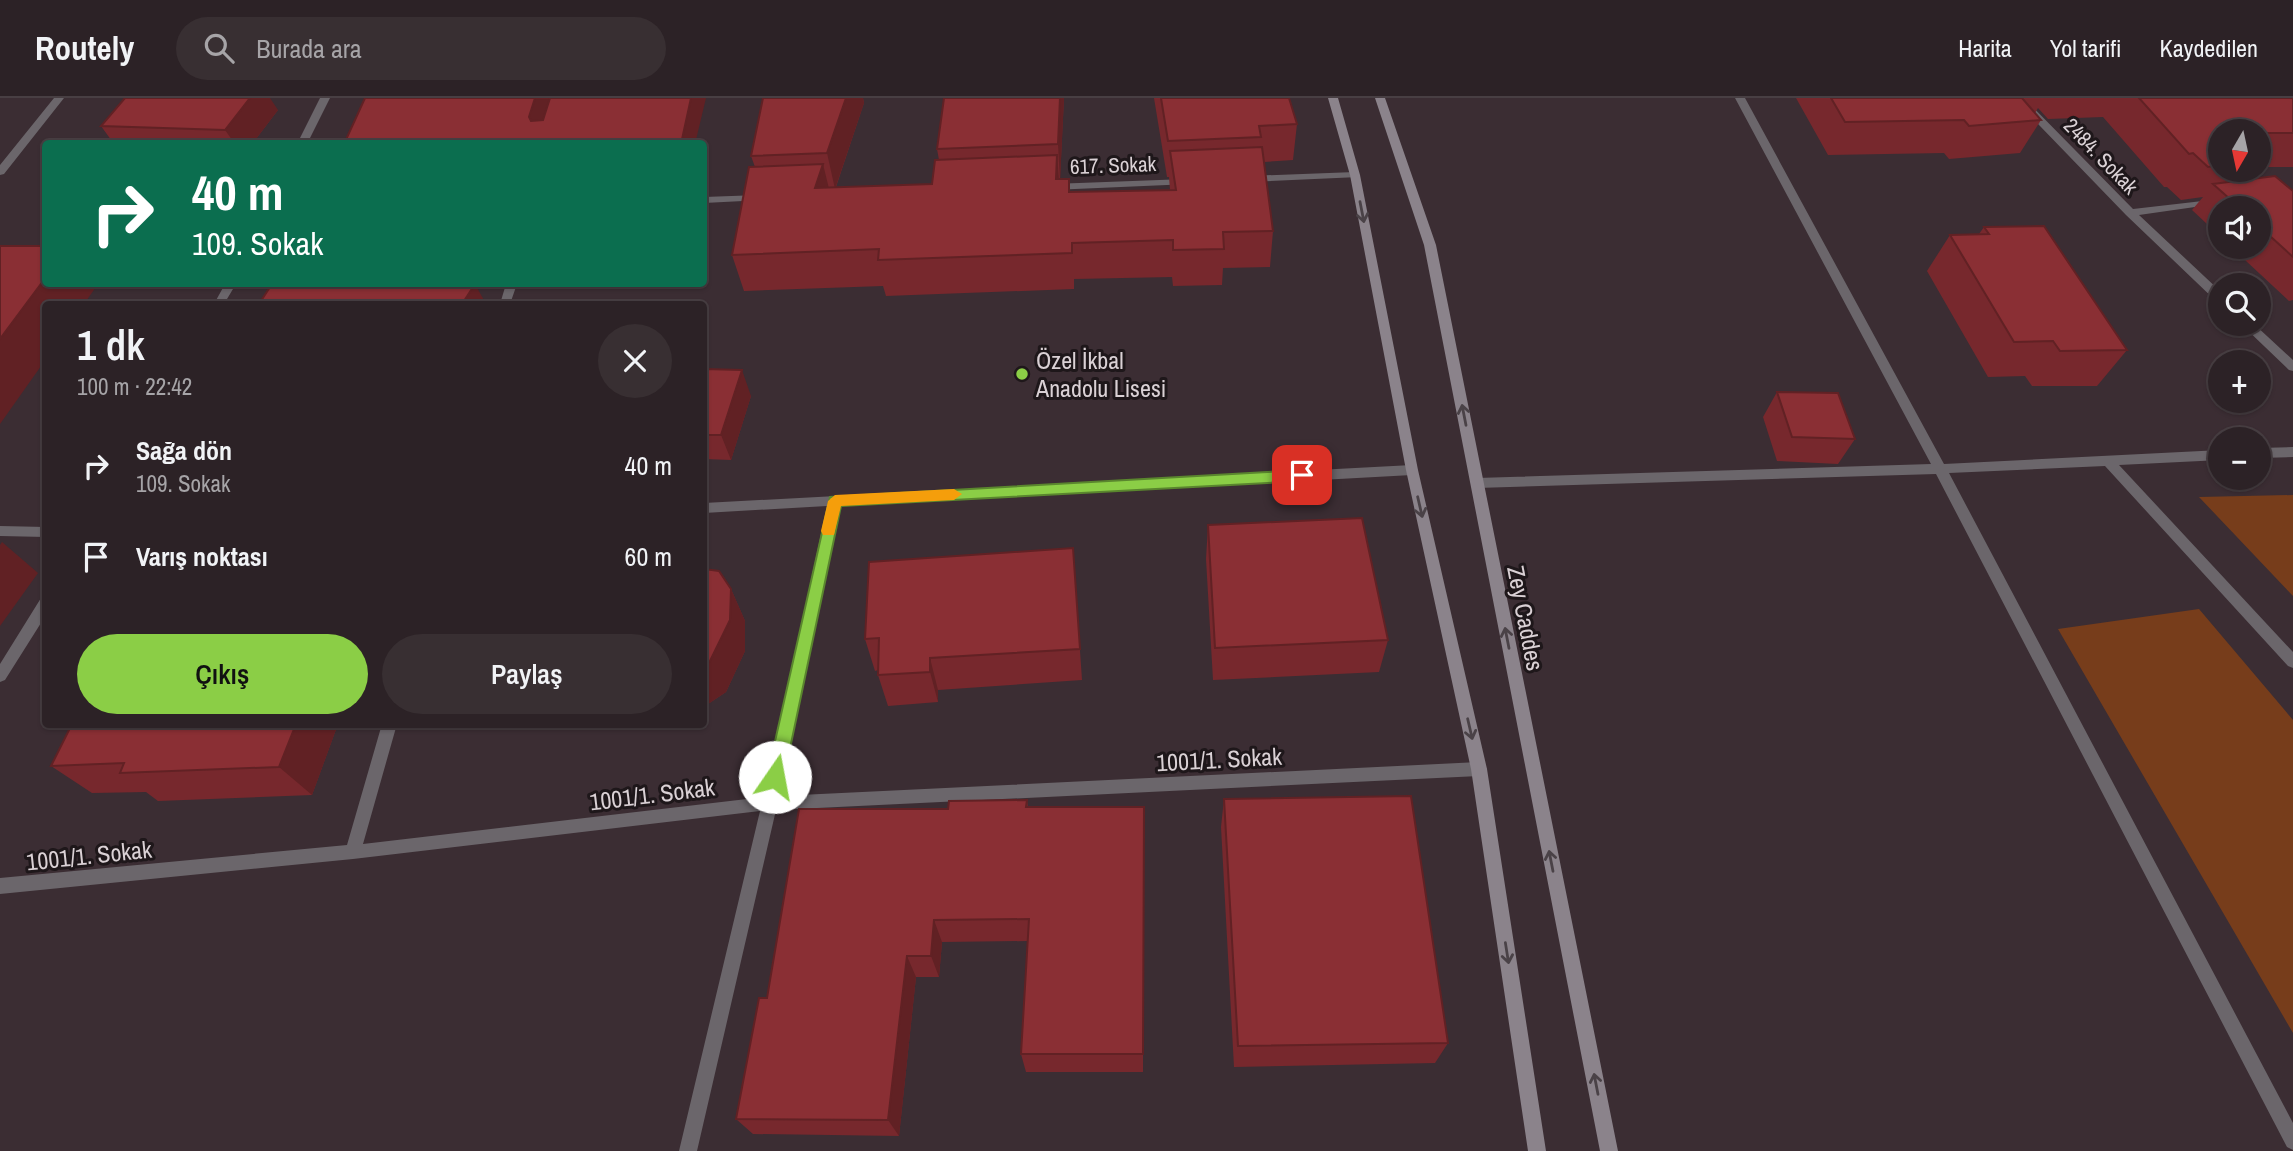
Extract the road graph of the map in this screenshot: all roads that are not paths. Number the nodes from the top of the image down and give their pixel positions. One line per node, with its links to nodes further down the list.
1 (59, 98): 8 (street)
2 (325, 98): 7 (street)
3 (1333, 98): 9 (main road)
4 (1380, 98): 26 (main road, Zey Caddes, one-way to 4)
5 (1740, 98): 24 (street)
6 (2018, 98): 16 (street, 2484. Sokak)
7 (304, 140)
8 (0, 172)
9 (1355, 176): 10 (street); 25 (main road, one-way to 25)
10 (1231, 180)
11 (1203, 181): 12 (street, 617. Sokak)
12 (1036, 187)
13 (773, 197): 14 (street)
14 (707, 200)
15 (2208, 202): 16 (street, 2484. Sokak)
16 (2130, 213): 17 (street)
17 (2208, 287)
18 (2260, 336): 19 (street)
19 (2293, 367)
20 (2293, 452): 21 (street)
21 (2271, 453)
22 (2208, 456): 23 (street)
23 (2108, 461): 24 (street); 32 (street)
24 (1940, 469): 26 (street); 39 (street)
25 (1412, 470): 27 (street); 35 (main road, one-way to 35)
26 (1477, 483): 42 (main road, Zey Caddes, one-way to 26)
27 (835, 501): 28 (street); 36 (street)
28 (707, 508)
29 (0, 531): 30 (street)
30 (42, 532)
31 (42, 609): 33 (street)
32 (2293, 662)
33 (0, 676)
34 (389, 728): 37 (street)
35 (1479, 769): 36 (street, 1001/1. Sokak); 41 (main road, one-way to 41)
36 (770, 803): 37 (street, 1001/1. Sokak); 40 (street)
37 (353, 852): 38 (street, 1001/1. Sokak)
38 (0, 886)
39 (2293, 1141)
40 (688, 1151)
41 (1537, 1151)
42 (1609, 1151)

